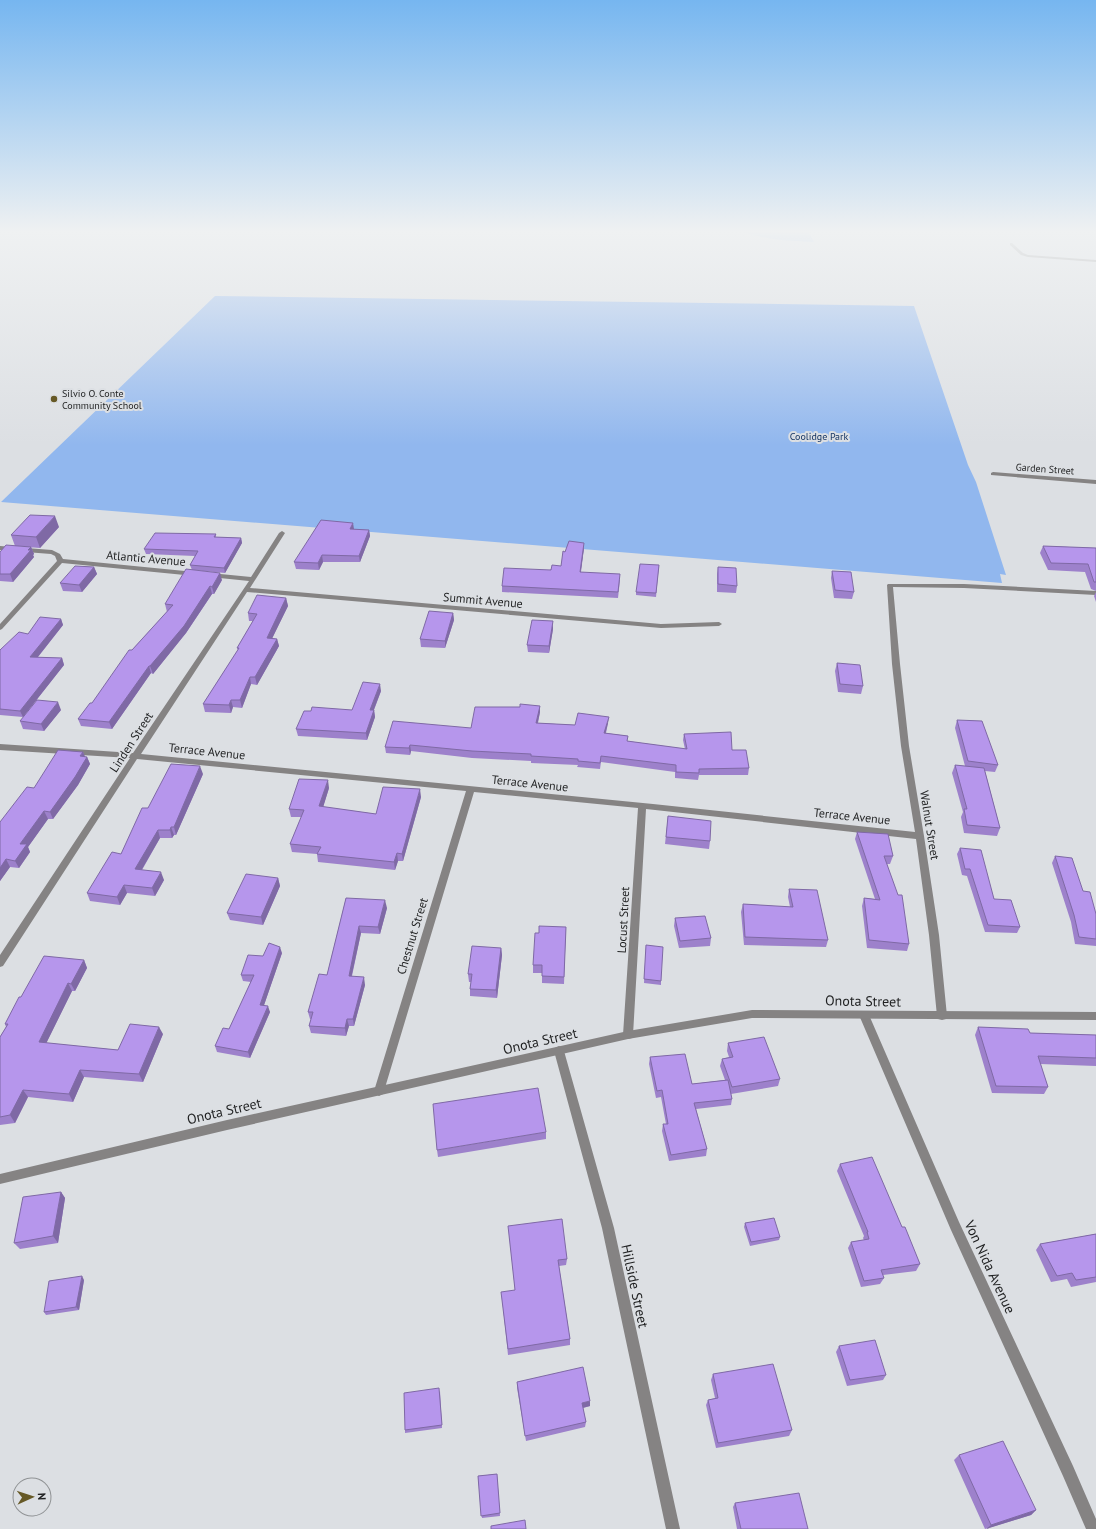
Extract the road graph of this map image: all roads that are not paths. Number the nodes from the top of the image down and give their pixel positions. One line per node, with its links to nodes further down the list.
1 (993, 474): 2 (street, Garden Street)
2 (1096, 482)
3 (282, 533): 6 (street, Linden Street)
4 (0, 548): 5 (street)
5 (60, 561): 6 (street, Atlantic Avenue); 10 (street)
6 (253, 579): 7 (street, Linden Street)
7 (245, 590): 9 (street, Summit Avenue); 12 (street, Linden Street)
8 (1096, 593): 15 (street, Walnut Street)
9 (719, 624)
10 (0, 628)
11 (0, 747): 12 (street, Terrace Avenue)
12 (136, 756): 13 (street, Terrace Avenue); 16 (street, Linden Street)
13 (471, 789): 14 (street, Terrace Avenue); 22 (street, Chestnut Street)
14 (642, 806): 15 (street, Terrace Avenue); 20 (street, Locust Street)
15 (920, 836): 18 (street, Walnut Street)
16 (0, 963)
17 (864, 1015): 18 (street, Onota Street); 20 (street, Onota Street); 25 (street, Von Nida Avenue)
18 (942, 1016): 19 (street, Onota Street)
19 (1096, 1016)
20 (628, 1035): 21 (street, Onota Street)
21 (559, 1051): 22 (street, Onota Street); 24 (street, Hillside Street)
22 (379, 1091): 23 (street, Onota Street)
23 (0, 1179)
24 (673, 1529)
25 (1093, 1529)

